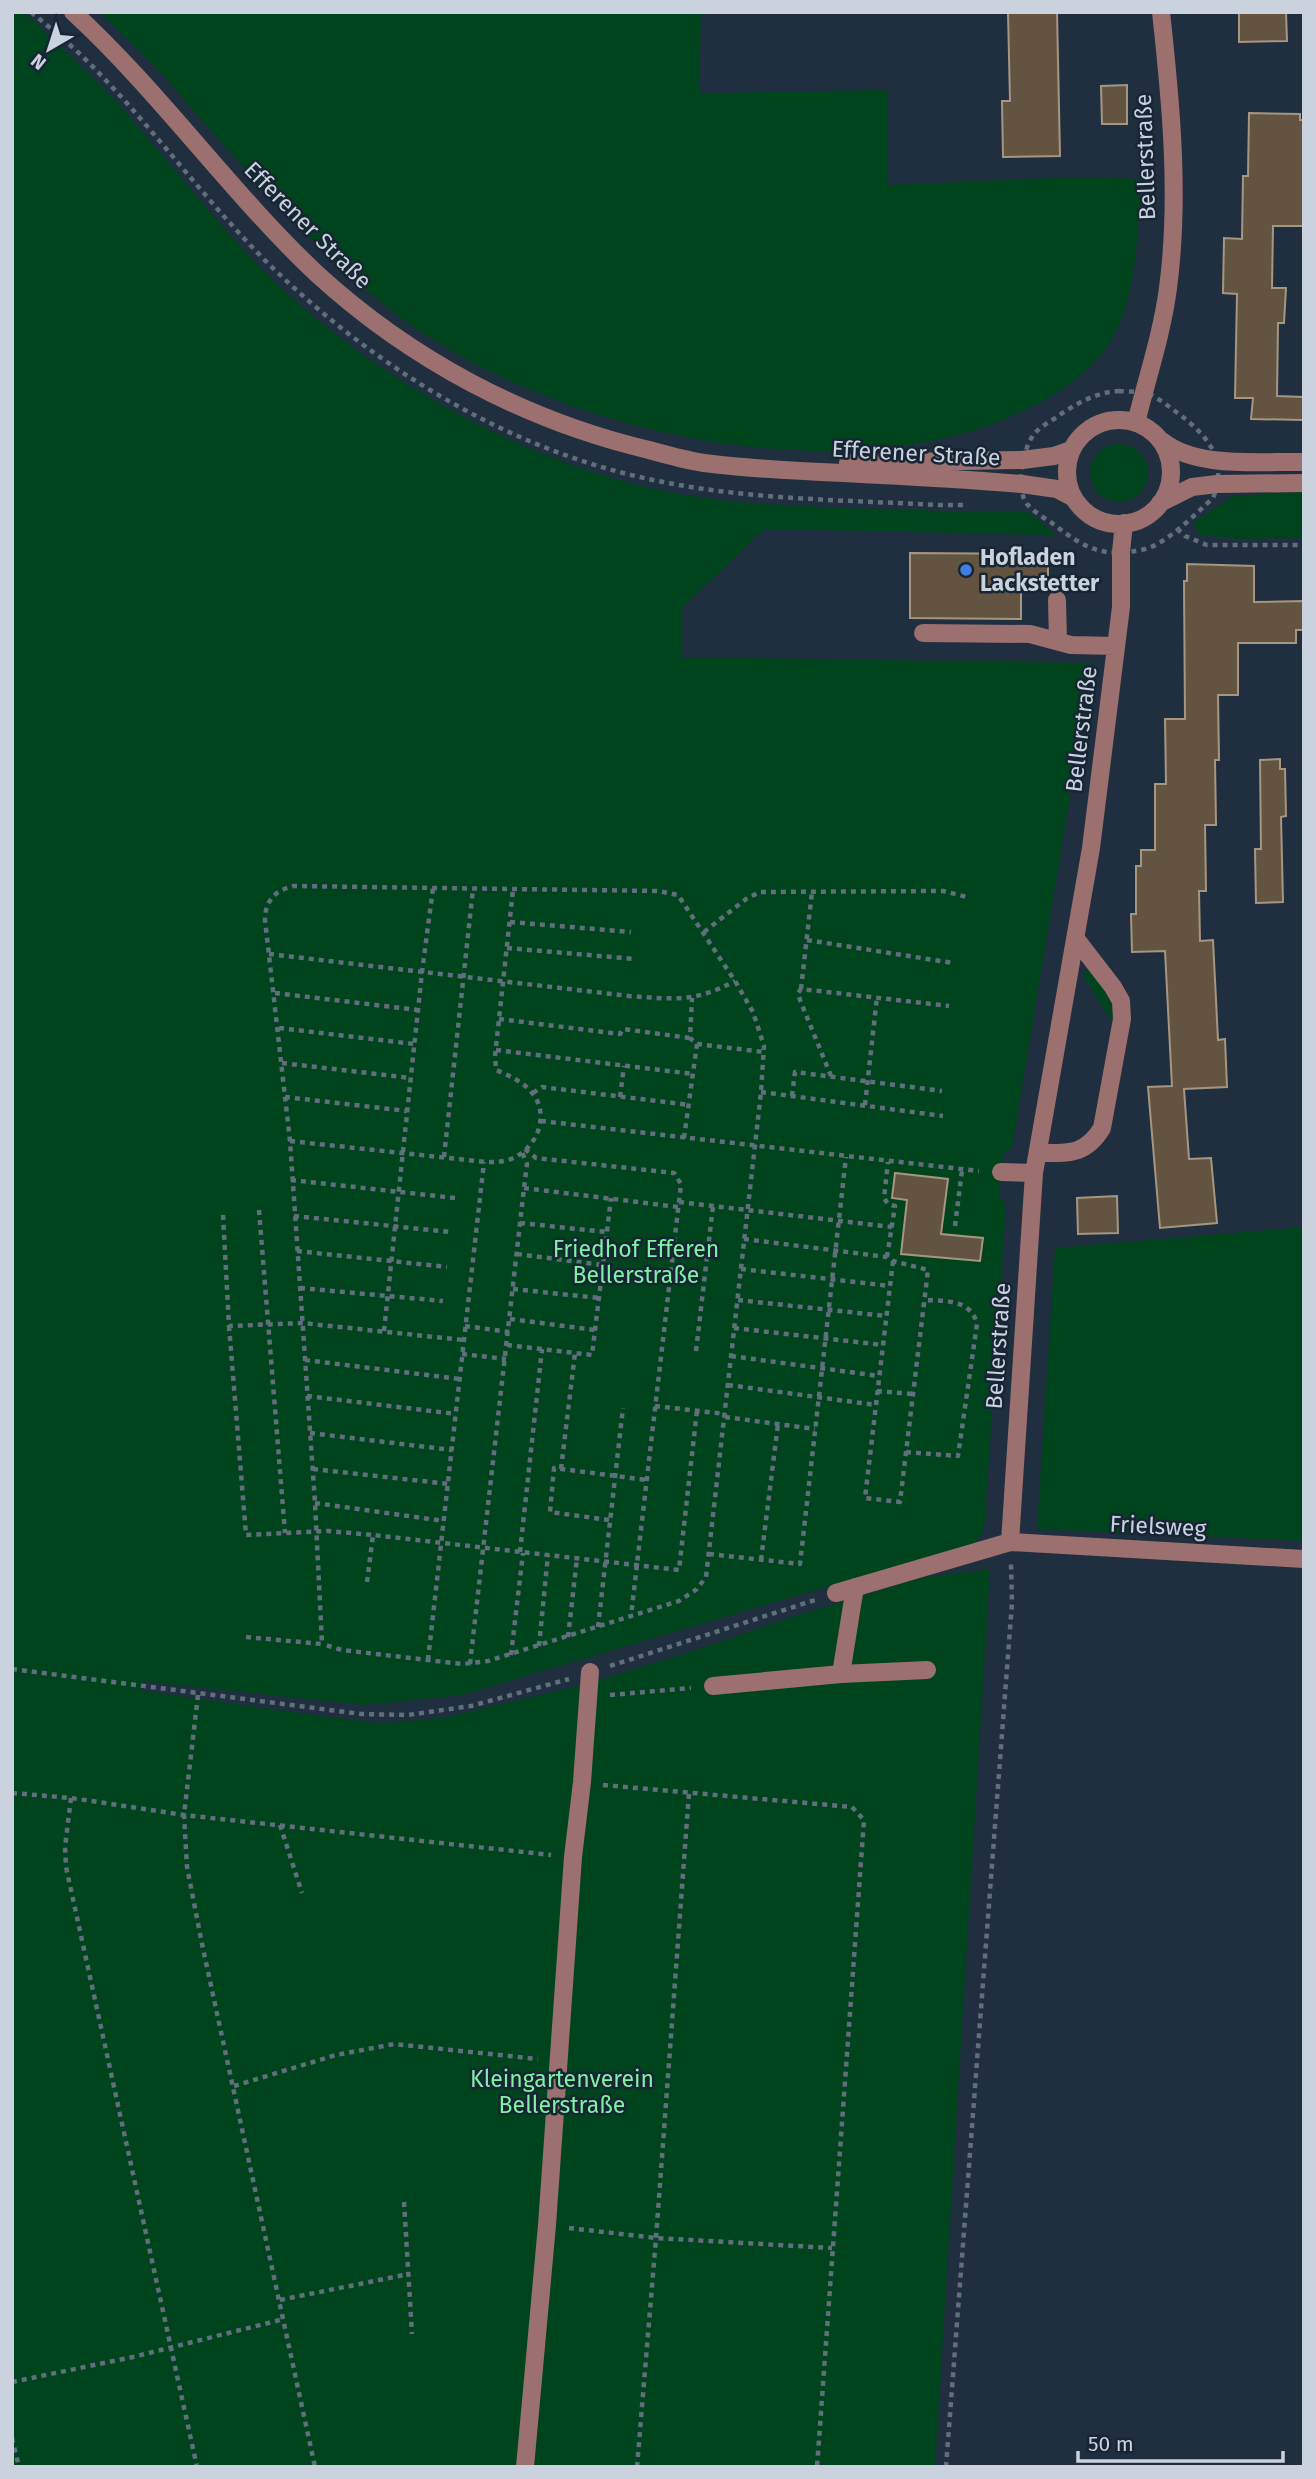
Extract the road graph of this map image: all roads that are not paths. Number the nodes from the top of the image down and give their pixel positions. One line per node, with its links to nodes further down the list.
1 (73, 12): 7 (street, Efferener Straße)
2 (1161, 12): 3 (street, Bellerstraße)
3 (1136, 423): 4 (street); 5 (street)
4 (1156, 436): 6 (street); 10 (street)
5 (1071, 450): 7 (street, Efferener Straße); 9 (street)
6 (1304, 462)
7 (753, 468): 9 (street, Efferener Straße)
8 (1304, 483): 10 (street)
9 (1074, 498): 11 (street)
10 (1160, 503): 11 (street)
11 (1124, 523): 15 (street, Bellerstraße)
12 (1057, 600): 14 (street)
13 (923, 633): 14 (street)
14 (1058, 642): 15 (street)
15 (1116, 646): 16 (street, Bellerstraße)
16 (1076, 939): 17 (street, Bellerstraße); 17 (street)
17 (1038, 1153): 19 (street, Bellerstraße)
18 (1001, 1172): 19 (street)
19 (1034, 1172): 20 (street, Bellerstraße)
20 (1010, 1542): 21 (street, Frielsweg); 22 (street, Frielsweg)
21 (1304, 1559)
22 (855, 1587): 23 (street, Frielsweg); 26 (street)
23 (836, 1593)
24 (927, 1670): 26 (street)
25 (590, 1672): 28 (street)
26 (841, 1674): 27 (street)
27 (713, 1686)
28 (525, 2467)

